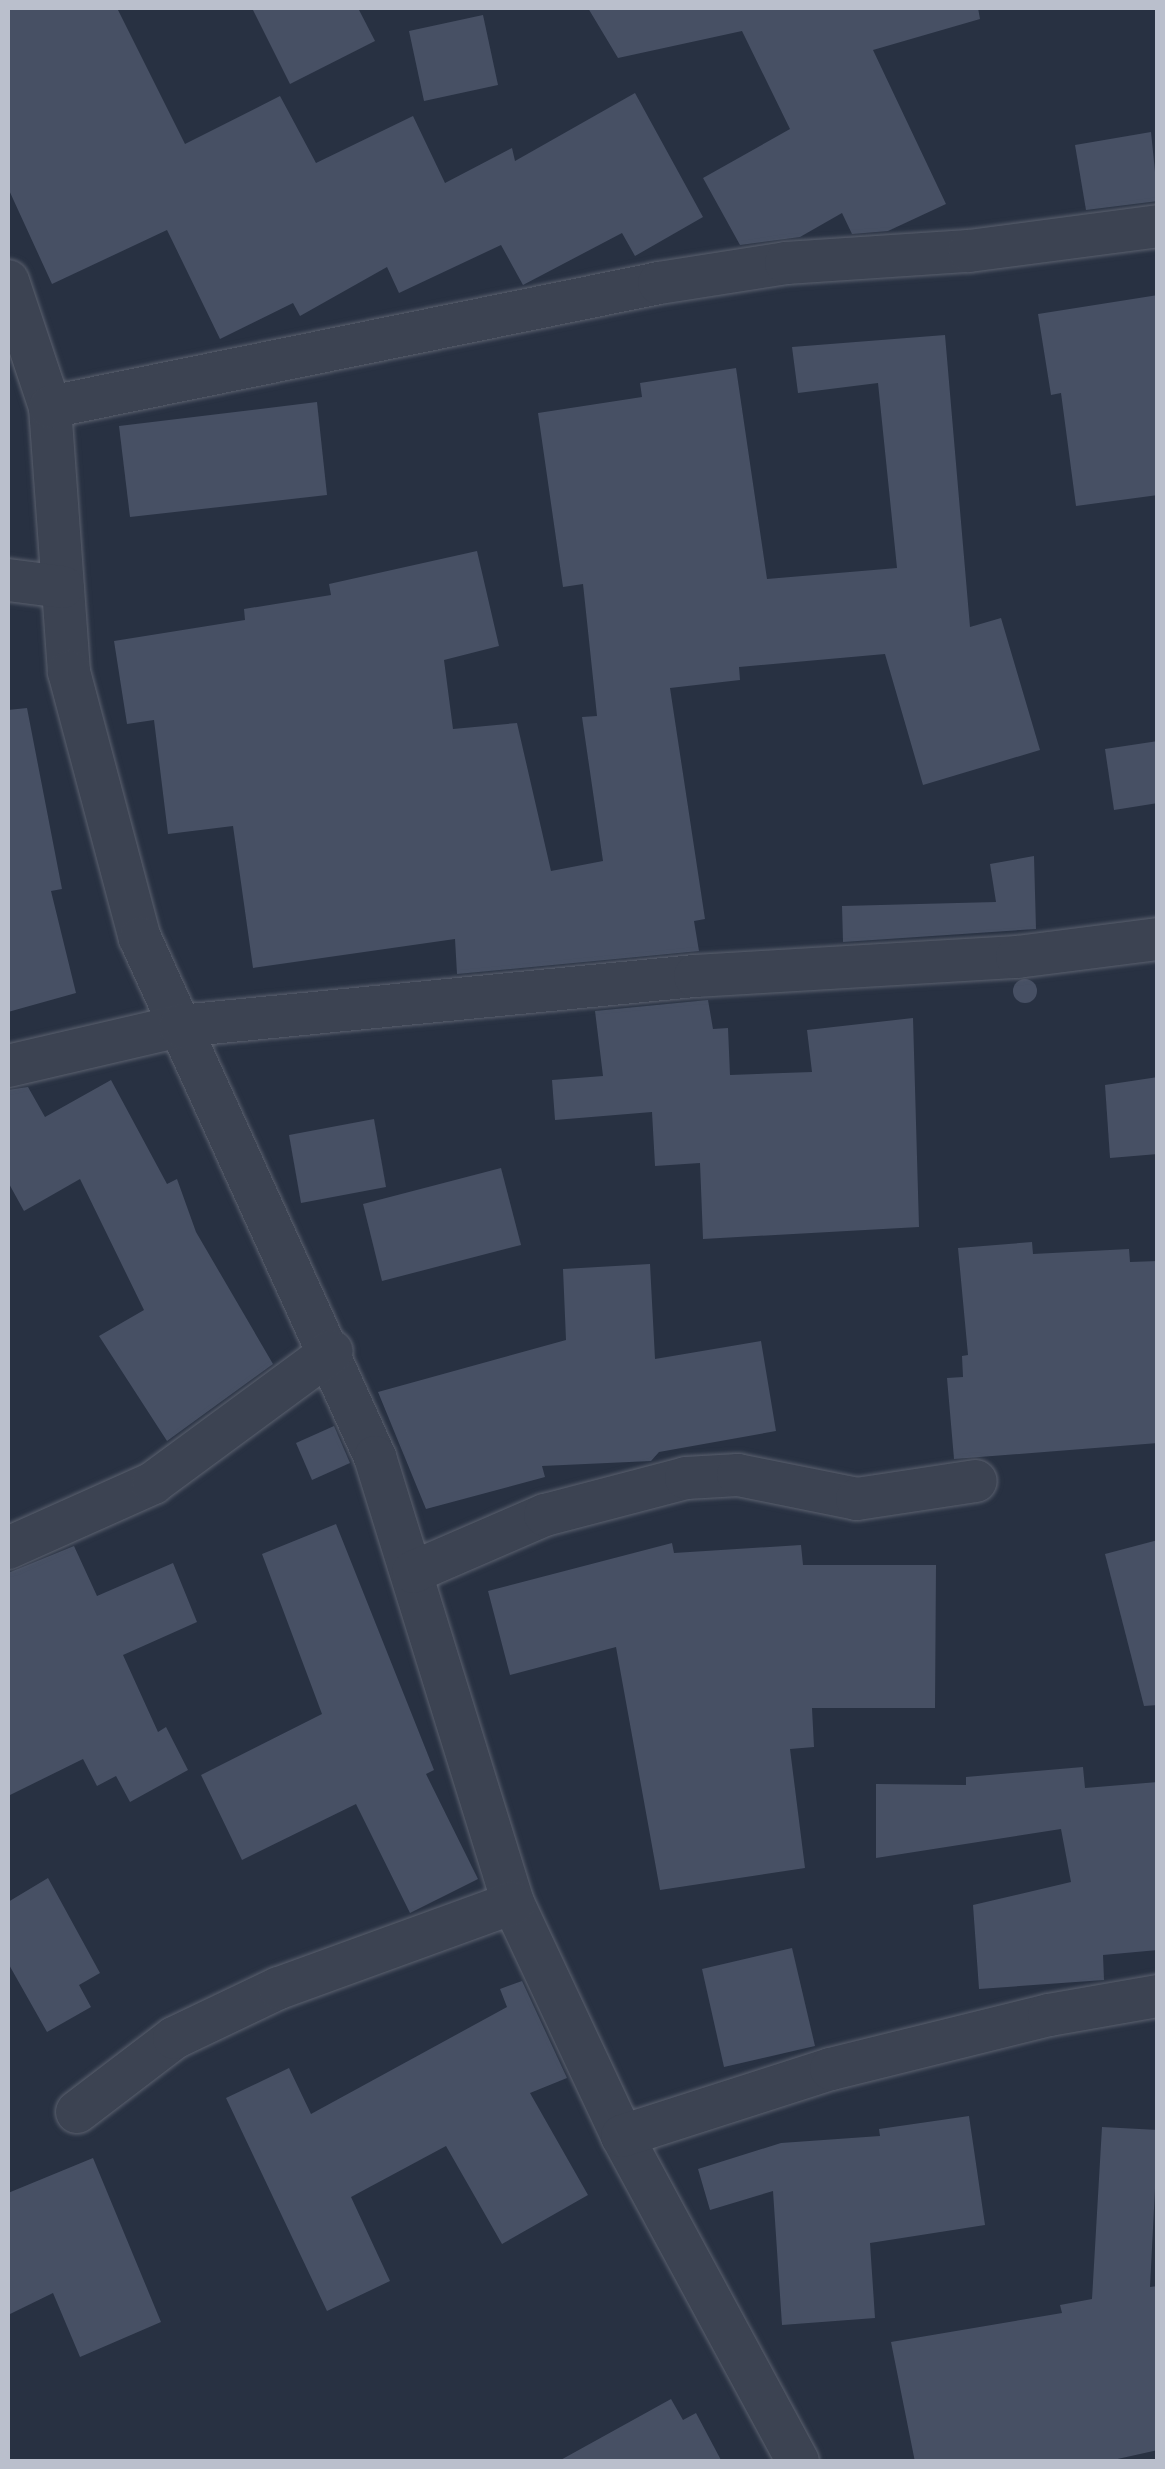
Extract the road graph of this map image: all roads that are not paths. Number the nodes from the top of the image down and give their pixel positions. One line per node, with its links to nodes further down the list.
1 (1158, 226): 3 (street)
2 (8, 281): 3 (street)
3 (50, 407): 5 (street)
4 (8, 580): 5 (street)
5 (63, 587): 7 (street)
6 (1158, 939): 7 (street)
7 (180, 1026): 8 (street); 9 (street)
8 (8, 1066)
9 (332, 1351): 11 (street); 12 (street)
10 (976, 1481): 12 (street)
11 (8, 1548)
12 (412, 1572): 13 (street)
13 (514, 1903): 15 (street); 16 (street)
14 (1158, 1996): 16 (street)
15 (76, 2112)
16 (622, 2136): 17 (street)
17 (798, 2462)

